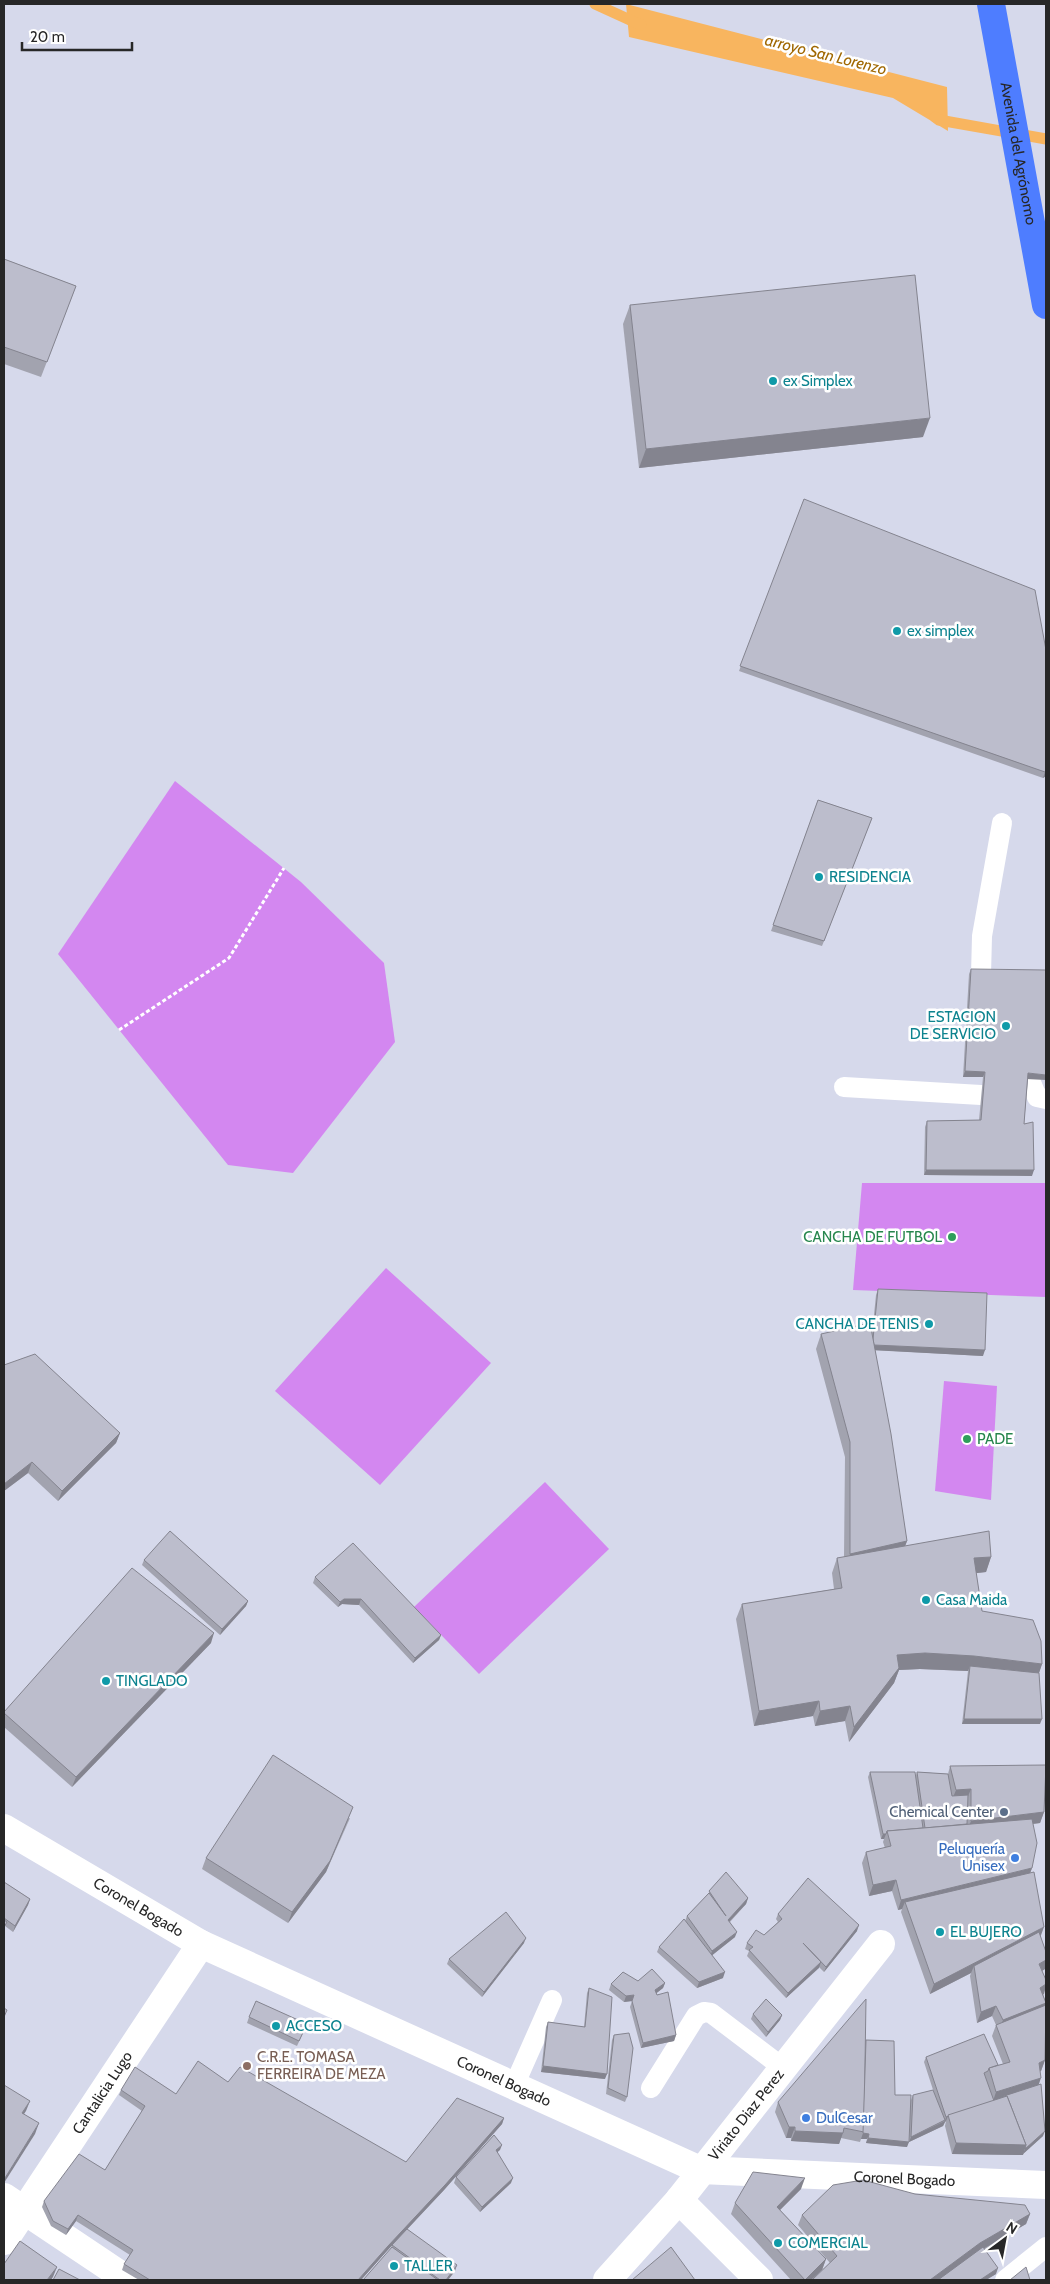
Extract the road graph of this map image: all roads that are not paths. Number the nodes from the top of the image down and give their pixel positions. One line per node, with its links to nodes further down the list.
1 (991, 4): 2 (highway, Avenida del Agrónomo)
2 (1046, 305)
3 (1002, 822): 4 (lane)
4 (981, 975)
5 (844, 1087): 6 (lane)
6 (981, 1095)
7 (4, 1828): 8 (street, Coronel Bogado)
8 (201, 1944): 12 (street, Coronel Bogado); 17 (street, Cantalicia Lugo)
9 (880, 1944): 11 (street, Viriato Diaz Perez)
10 (552, 2000): 12 (lane)
11 (782, 2067): 13 (lane); 14 (street, Viriato Diaz Perez)
12 (514, 2086): 14 (street, Coronel Bogado)
13 (651, 2088)
14 (700, 2170): 15 (street, Coronel Bogado); 16 (street, Viriato Diaz Perez)
15 (1046, 2185)
16 (679, 2200): 21 (street, Viriato Diaz Perez); 22 (street)
17 (14, 2204): 18 (street, Cantalicia Lugo); 20 (street)
18 (4, 2241)
19 (1046, 2247): 23 (lane)
20 (128, 2280)
21 (607, 2280)
22 (759, 2280)
23 (1005, 2280)

